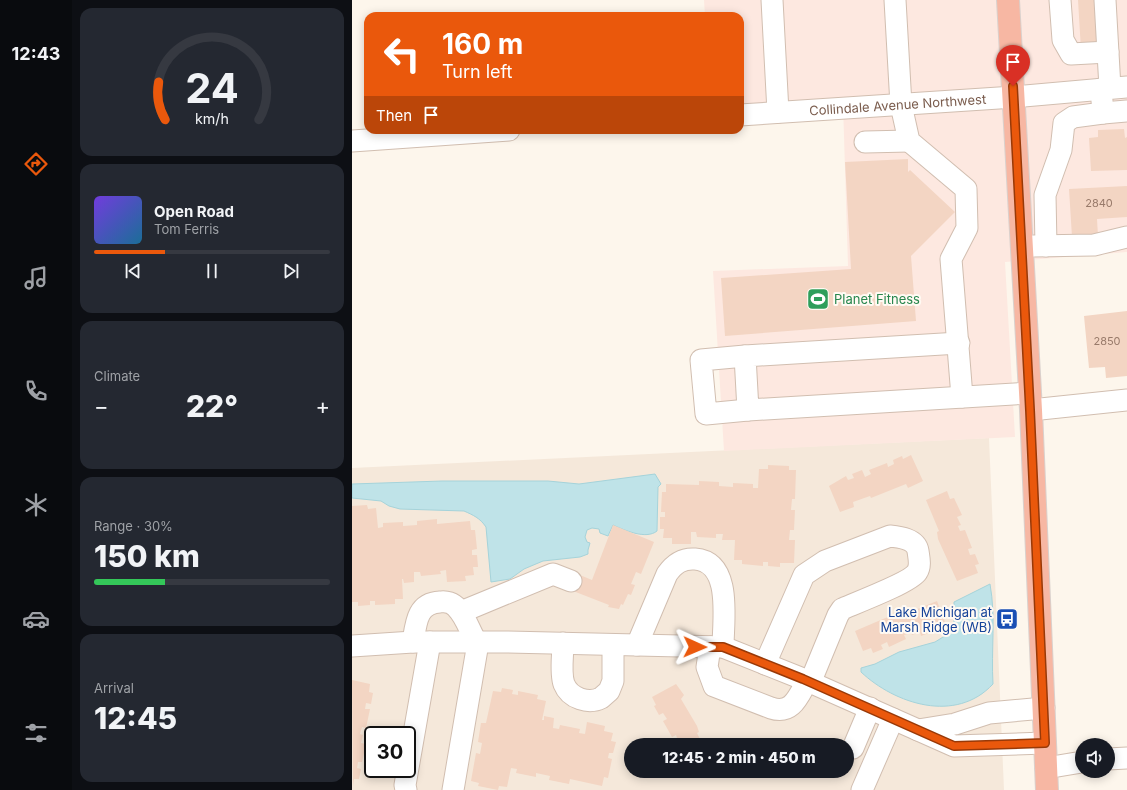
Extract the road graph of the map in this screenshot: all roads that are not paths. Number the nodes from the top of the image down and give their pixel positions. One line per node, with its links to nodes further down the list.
1 (772, 0): 11 (street)
2 (895, 0): 9 (street)
3 (1008, 0): 8 (highway)
4 (1060, 0): 6 (street)
5 (1105, 0): 6 (street)
6 (1108, 52): 7 (street)
7 (1112, 88): 8 (street, Collindale Avenue Northwest); 12 (street)
8 (1014, 97): 9 (street, Collindale Avenue Northwest); 19 (highway)
9 (901, 105): 11 (street, Collindale Avenue Northwest); 16 (street)
10 (1127, 111): 12 (street)
11 (778, 112): 13 (street, Collindale Avenue Northwest)
12 (1103, 113): 20 (street)
13 (744, 115)
14 (452, 134): 15 (street)
15 (352, 141)
16 (908, 141): 17 (street); 21 (street)
17 (865, 142)
18 (1127, 237): 20 (street)
19 (1022, 246): 20 (street); 25 (highway)
20 (1046, 246)
21 (959, 343): 22 (street); 23 (street)
22 (745, 356): 26 (street); 26 (street)
23 (962, 397): 25 (street); 26 (street)
24 (1127, 400): 25 (street)
25 (1030, 401): 39 (highway)
26 (748, 410)
27 (571, 581): 28 (street)
28 (461, 612): 29 (street); 30 (street)
29 (421, 642): 30 (street); 34 (street); 48 (street)
30 (477, 643): 31 (street); 49 (street)
31 (563, 643): 32 (street); 32 (street)
32 (613, 645): 33 (street)
33 (638, 645): 35 (street); 35 (street)
34 (352, 646)
35 (716, 647): 36 (street); 37 (street)
36 (765, 664): 37 (street); 37 (street)
37 (809, 682): 38 (street)
38 (870, 708): 40 (street); 43 (street)
39 (1044, 708): 41 (street); 42 (highway)
40 (893, 719): 41 (street); 50 (street)
41 (918, 730): 42 (street)
42 (1045, 743): 47 (highway)
43 (854, 746)
44 (1115, 758): 45 (street)
45 (1127, 758)
46 (1075, 763): 47 (street)
47 (1046, 768): 51 (highway)
48 (406, 790)
49 (453, 790)
50 (862, 790)
51 (1047, 790)

